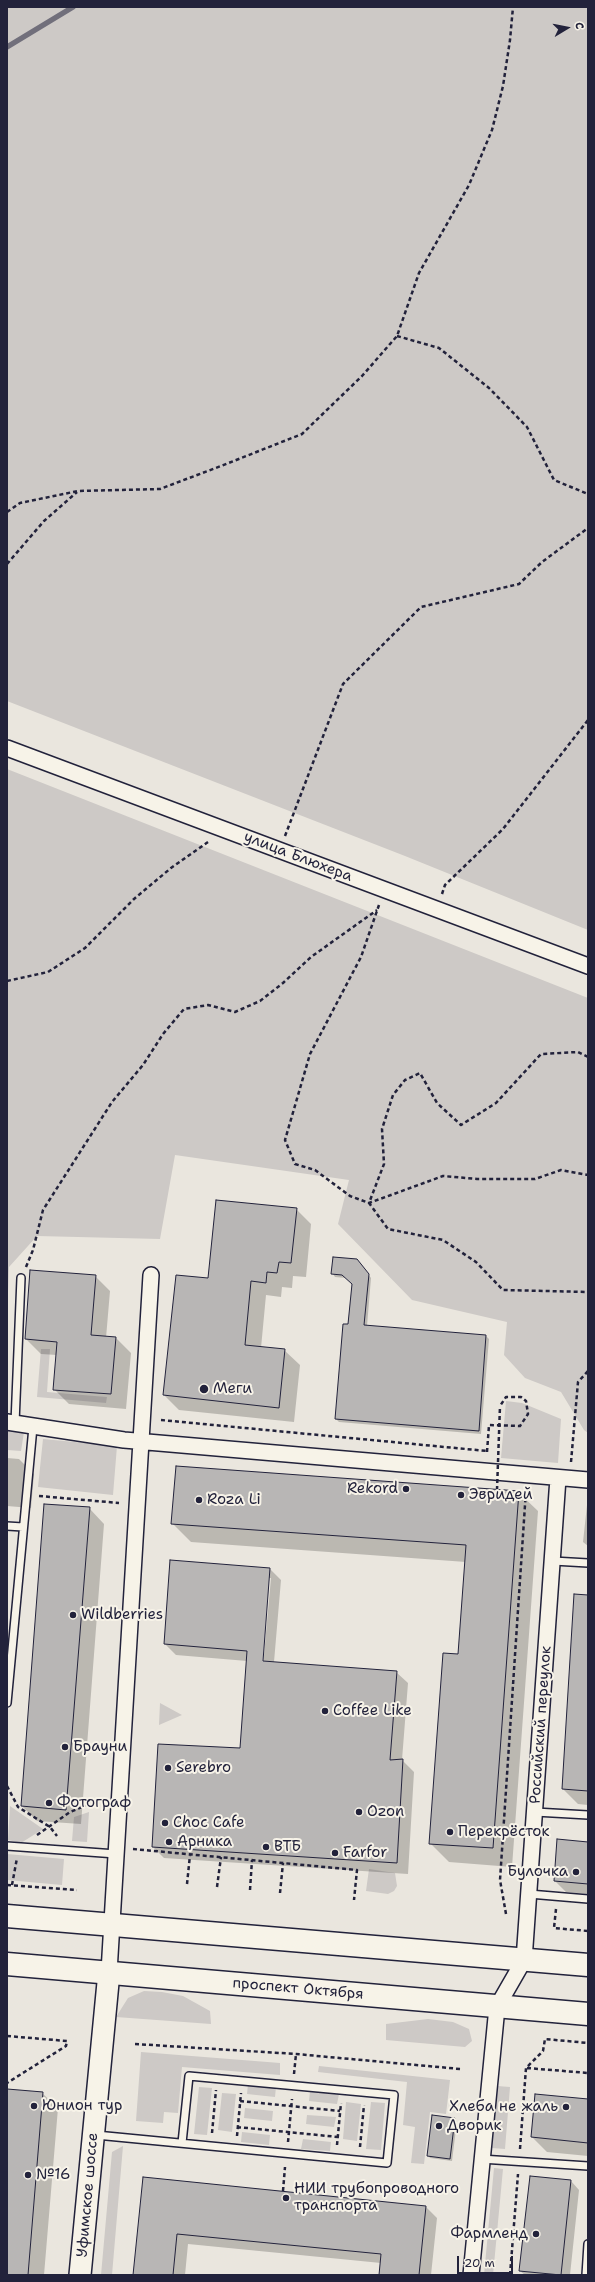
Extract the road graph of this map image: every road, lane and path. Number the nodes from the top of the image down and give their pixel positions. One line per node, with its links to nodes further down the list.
1 (512, 7): 2 (path)
2 (397, 336): 3 (path); 4 (path)
3 (78, 491): 5 (path); 7 (path)
4 (588, 494)
5 (7, 512)
6 (588, 528): 10 (path)
7 (7, 564)
8 (588, 720): 12 (path)
9 (7, 748): 15 (street, улица Блюхера)
10 (292, 815)
11 (209, 842): 16 (path)
12 (446, 885)
13 (381, 901): 14 (path)
14 (378, 910): 19 (path); 21 (path)
15 (588, 966)
16 (7, 981)
17 (588, 1057): 19 (path)
18 (588, 1175): 19 (path)
19 (369, 1203): 22 (path)
20 (151, 1275): 27 (street)
21 (21, 1278): 25 (lane)
22 (588, 1292)
23 (588, 1371): 30 (path)
24 (161, 1420): 28 (path)
25 (11, 1423): 26 (street)
26 (33, 1427): 27 (street); 34 (lane)
27 (141, 1441): 29 (street); 47 (street)
28 (487, 1452): 29 (path); 33 (path, bridge)
29 (486, 1473): 30 (street)
30 (564, 1478): 31 (street); 38 (street, Российский переулок)
31 (588, 1480)
32 (524, 1486): 62 (path)
33 (497, 1490)
34 (26, 1495): 35 (path); 37 (lane)
35 (119, 1503)
36 (7, 1526): 37 (lane)
37 (23, 1527): 40 (lane)
38 (553, 1560): 39 (lane); 43 (street, Российский переулок)
39 (588, 1563)
40 (11, 1619): 41 (lane)
41 (7, 1704)
42 (7, 1786): 46 (path)
43 (535, 1812): 44 (lane); 58 (street, Российский переулок)
44 (588, 1815)
45 (7, 1846): 46 (lane)
46 (68, 1850): 47 (lane)
47 (122, 1851): 48 (path); 64 (street)
48 (190, 1854): 49 (path); 52 (path)
49 (221, 1857): 50 (path); 54 (path)
50 (252, 1860): 51 (path); 56 (path)
51 (282, 1863): 57 (path); 61 (path)
52 (187, 1884)
53 (7, 1885): 55 (path)
54 (217, 1887)
55 (77, 1890)
56 (250, 1890)
57 (280, 1893)
58 (529, 1894): 59 (lane); 66 (street, Российский переулок)
59 (557, 1897): 60 (lane); 65 (path)
60 (588, 1899)
61 (354, 1900)
62 (506, 1914)
63 (7, 1916): 64 (main road)
64 (112, 1925): 66 (main road); 69 (street)
65 (588, 1931)
66 (524, 1960): 68 (main road); 70 (street, Российский переулок)
67 (7, 1964): 69 (main road, проспект Октября)
68 (588, 1965)
69 (109, 1972): 70 (main road, проспект Октября); 89 (main road, Уфимское шоссе)
70 (497, 2007): 71 (main road, проспект Октября); 96 (street, Российский переулок)
71 (588, 2014)
72 (7, 2036): 80 (path)
73 (588, 2043): 77 (path)
74 (135, 2044): 75 (path)
75 (296, 2054): 76 (path); 81 (path)
76 (460, 2069)
77 (588, 2073)
78 (217, 2078): 79 (lane); 91 (lane); 92 (path)
79 (242, 2080): 81 (lane); 84 (path)
80 (7, 2083)
81 (293, 2085): 82 (lane); 85 (path)
82 (342, 2090): 83 (lane); 86 (path)
83 (365, 2092): 97 (path); 97 (lane)
84 (240, 2101): 85 (path); 87 (path)
85 (291, 2106): 86 (path); 88 (path)
86 (340, 2111): 90 (path)
87 (238, 2127): 88 (path); 93 (path)
88 (289, 2132): 90 (path); 94 (path)
89 (93, 2135): 91 (lane); 101 (main road, Уфимское шоссе)
90 (338, 2137): 95 (path)
91 (182, 2143): 92 (lane)
92 (210, 2146): 93 (lane)
93 (236, 2149): 94 (lane)
94 (286, 2153): 95 (lane); 99 (path)
95 (336, 2158): 97 (lane)
96 (481, 2159): 98 (lane); 102 (street, Российский переулок)
97 (359, 2160)
98 (588, 2166)
99 (283, 2191)
100 (588, 2244): 103 (lane)
101 (80, 2275)
102 (471, 2275)
103 (586, 2275)

